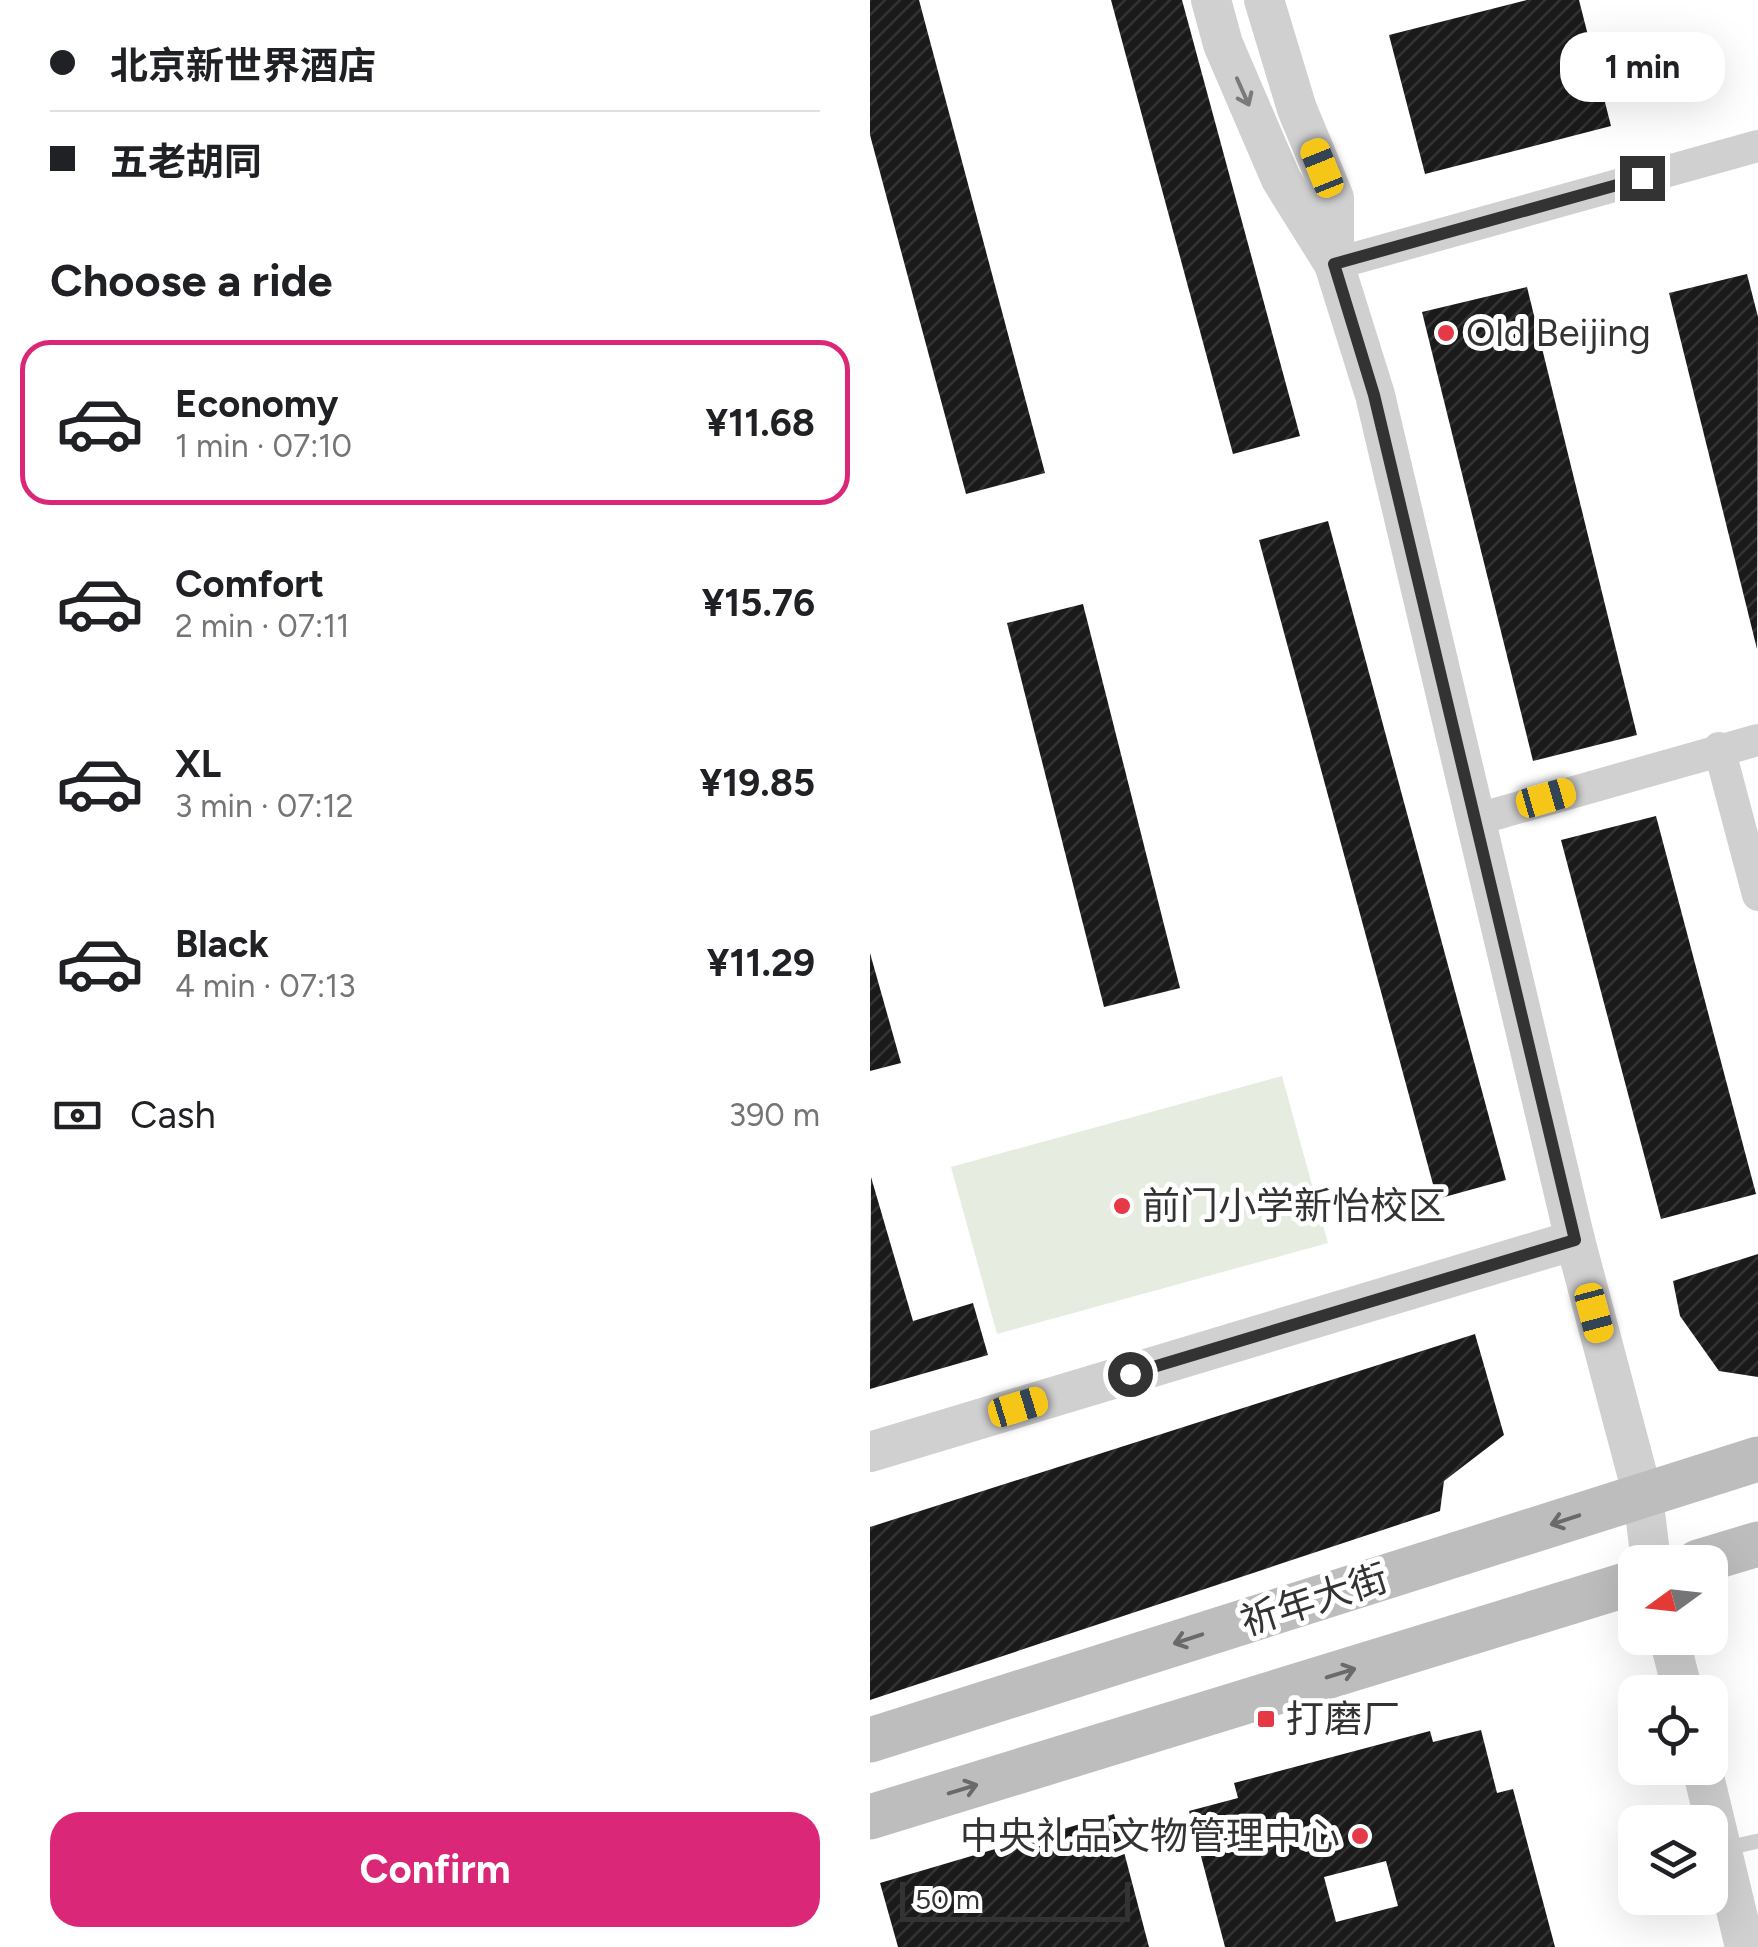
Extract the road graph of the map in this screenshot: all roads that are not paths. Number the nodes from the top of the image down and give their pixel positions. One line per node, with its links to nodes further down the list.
1 (1211, 0): 4 (street, one-way to 4)
2 (1264, 0): 4 (street)
3 (1758, 146): 4 (street)
4 (1334, 264): 7 (street)
5 (1758, 740): 6 (street)
6 (1719, 748): 7 (street); 8 (street)
7 (1478, 819): 9 (street)
8 (1758, 896)
9 (1575, 1240): 10 (street); 12 (street)
10 (870, 1452)
11 (1758, 1460): 12 (main road, 祈年大街)
12 (1643, 1496): 14 (street); 17 (main road, 祈年大街, one-way to 17)
13 (1758, 1544): 15 (main road)
14 (1650, 1545)
15 (1728, 1553)
16 (1618, 1587): 19 (main road, 祈年大街, one-way to 16)
17 (870, 1740)
18 (1711, 1785): 20 (street)
19 (870, 1817)
20 (1741, 1845): 21 (street)
21 (1746, 1947)

